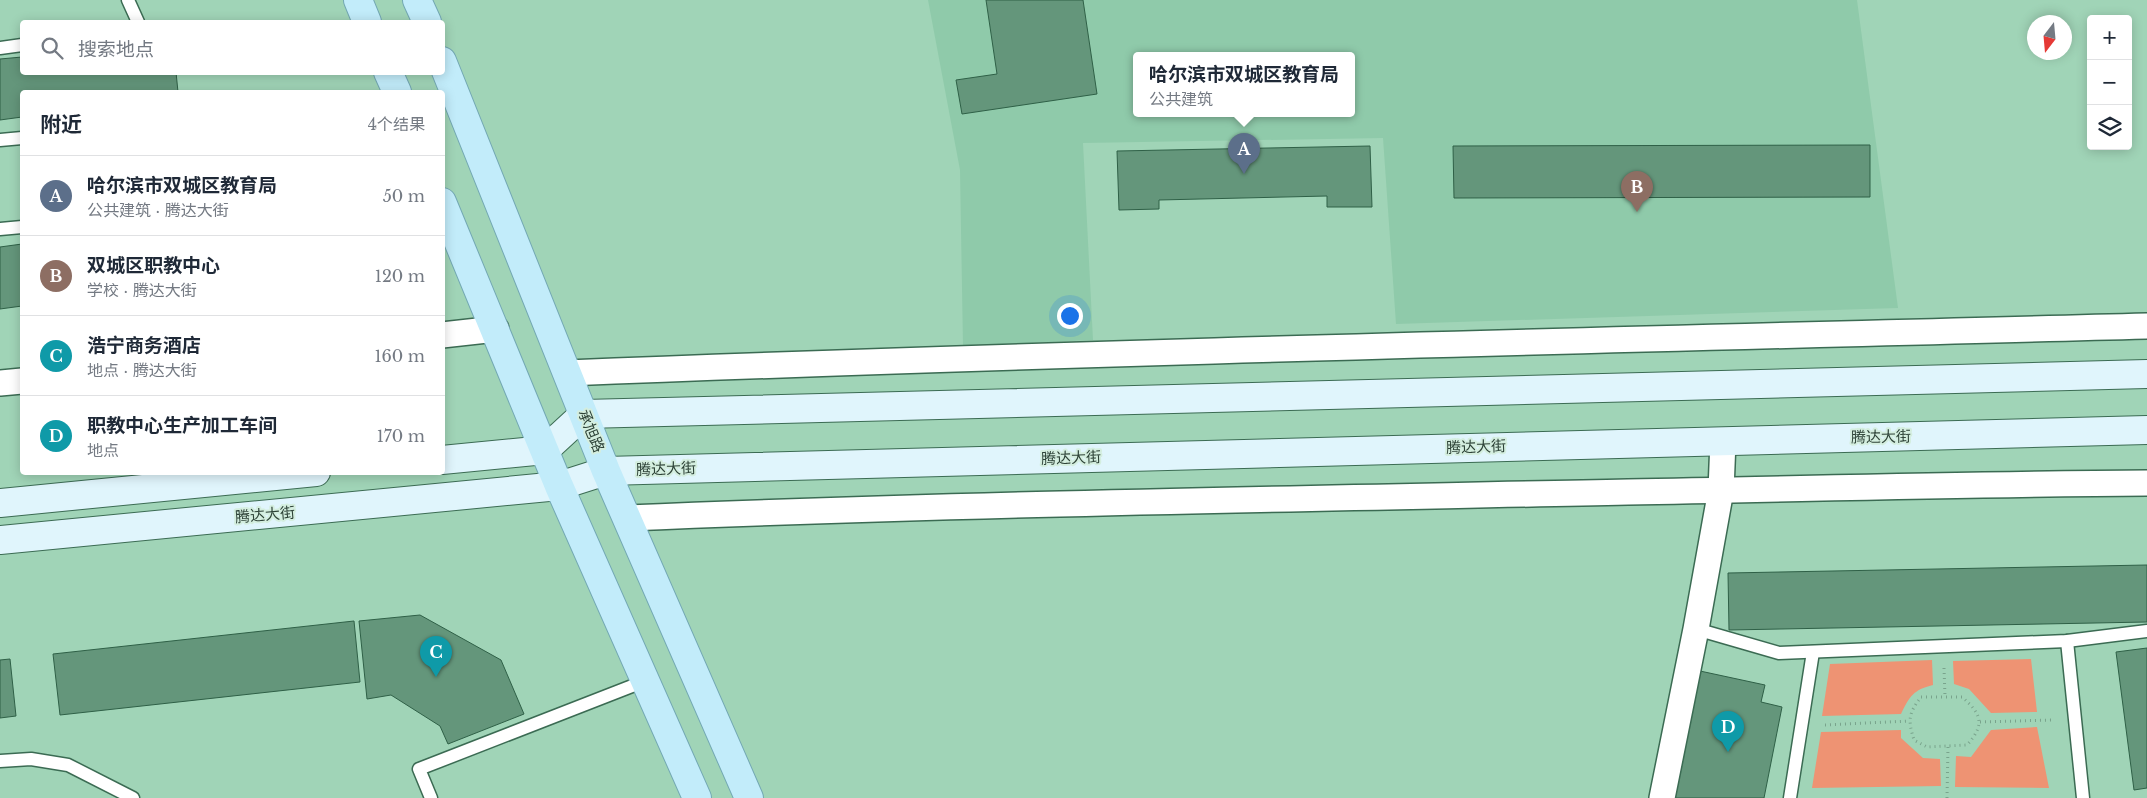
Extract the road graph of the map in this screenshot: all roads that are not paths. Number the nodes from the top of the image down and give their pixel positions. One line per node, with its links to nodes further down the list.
1 (128, 0): 4 (lane)
2 (358, 0): 5 (main road)
3 (417, 0): 6 (main road)
4 (137, 20)
5 (366, 20)
6 (426, 20)
7 (20, 45): 8 (lane)
8 (0, 48)
9 (445, 68): 20 (main road, 承旭路)
10 (389, 75): 11 (main road)
11 (396, 90)
12 (20, 138): 13 (lane)
13 (0, 140)
14 (445, 209): 18 (main road)
15 (20, 227): 16 (lane)
16 (0, 229)
17 (2147, 326): 20 (street)
18 (496, 329): 19 (street); 27 (main road)
19 (445, 335)
20 (568, 373): 24 (main road, 承旭路)
21 (2147, 374): 24 (main road)
22 (20, 381): 23 (street)
23 (0, 383)
24 (584, 414): 27 (main road); 29 (main road, 承旭路)
25 (2147, 430): 26 (main road, 腾达大街)
26 (1723, 441): 29 (main road, 腾达大街); 33 (street)
27 (544, 450): 28 (main road); 32 (main road)
28 (445, 460)
29 (606, 471): 32 (main road, 腾达大街); 35 (main road, 承旭路)
30 (285, 475): 34 (main road)
31 (2147, 483): 33 (street)
32 (559, 486): 36 (main road, 腾达大街); 41 (main road)
33 (1721, 490): 35 (street); 37 (street)
34 (0, 503)
35 (627, 518): 46 (main road, 承旭路)
36 (0, 540)
37 (1696, 629): 40 (lane); 47 (street)
38 (2147, 631): 39 (lane)
39 (2068, 641): 40 (lane); 49 (lane)
40 (1813, 652): 48 (lane)
41 (645, 681): 44 (lane); 45 (main road)
42 (0, 761): 43 (lane)
43 (133, 798)
44 (432, 798)
45 (697, 798)
46 (749, 798)
47 (1662, 798)
48 (1790, 798)
49 (2083, 798)

